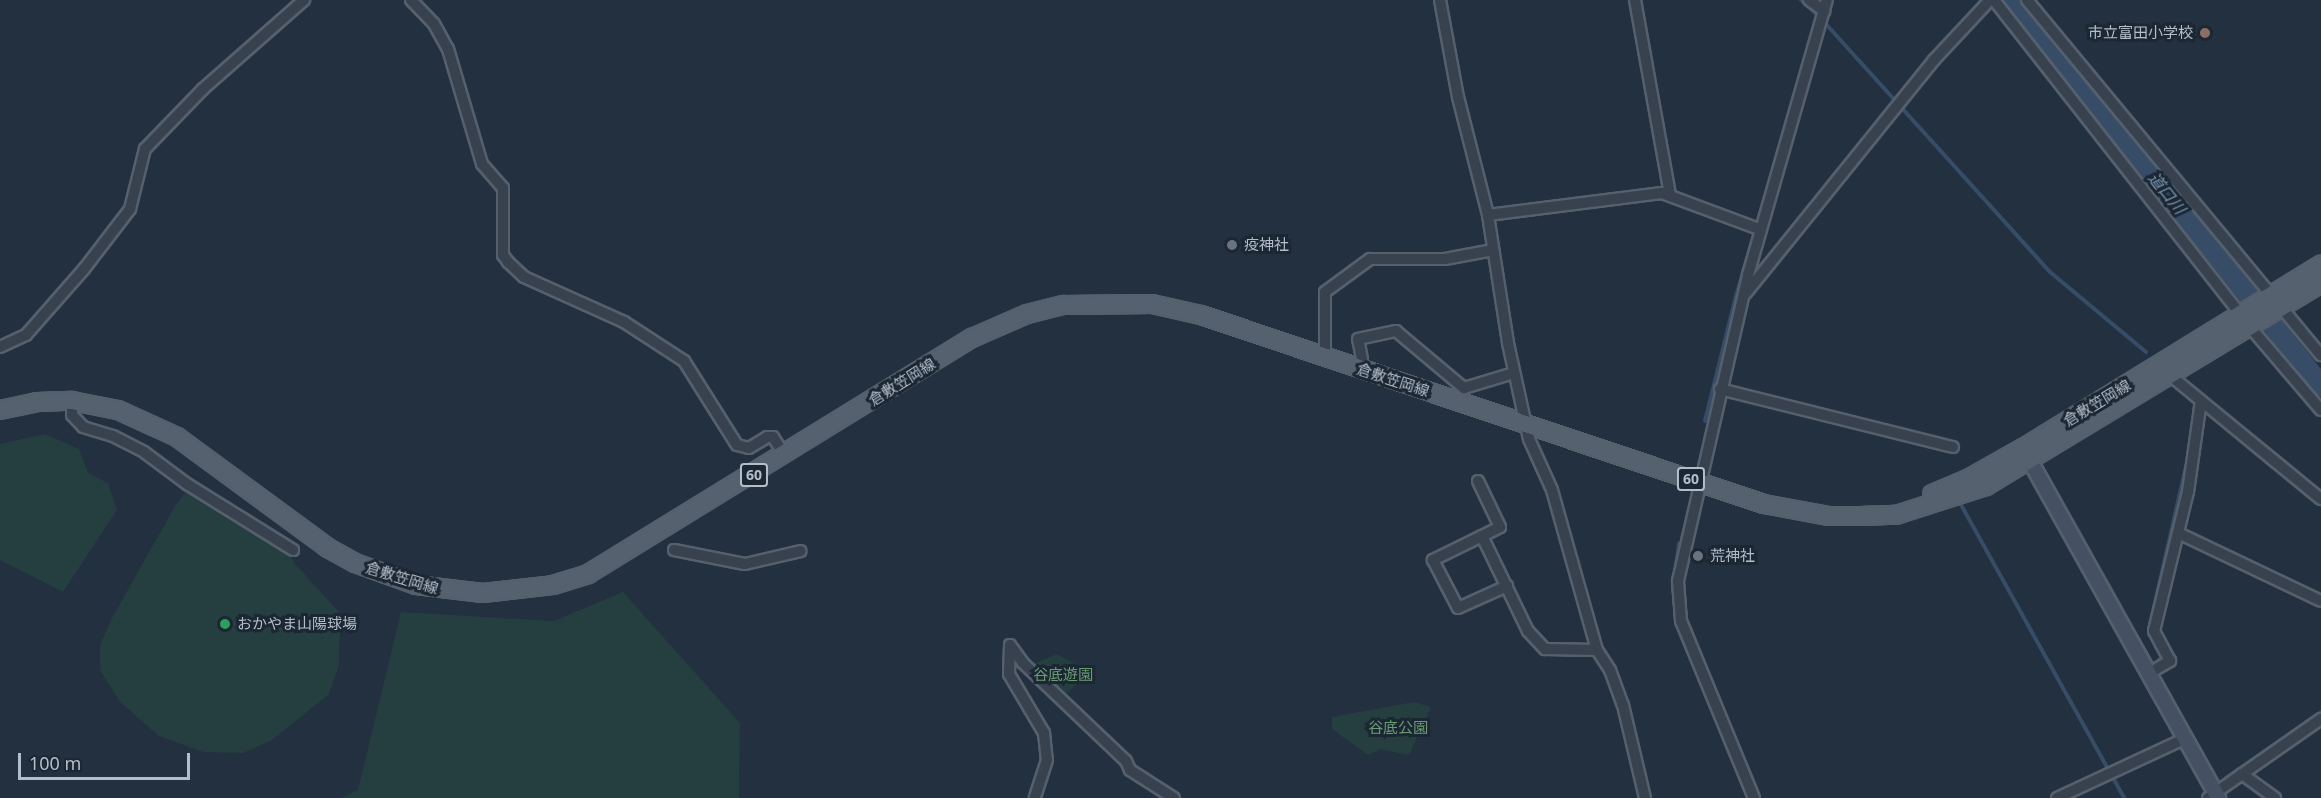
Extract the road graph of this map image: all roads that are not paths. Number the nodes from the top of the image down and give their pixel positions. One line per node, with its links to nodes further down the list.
1 (304, 0): 18 (street)
2 (411, 0): 32 (street)
3 (1440, 0): 10 (street)
4 (1635, 0): 9 (street)
5 (1809, 0): 8 (street)
6 (1992, 0): 15 (street); 17 (street)
7 (2027, 0): 16 (street)
8 (1826, 6): 11 (street)
9 (1670, 194): 10 (street); 11 (street)
10 (1488, 215): 12 (street)
11 (1756, 228): 15 (street)
12 (1493, 250): 20 (street); 22 (street)
13 (2321, 265): 16 (main road, 倉敷笠岡線 / 60)
14 (2321, 283): 16 (main road, 倉敷笠岡線 / 60)
15 (1745, 293): 24 (street)
16 (2277, 301): 17 (main road, 倉敷笠岡線 / 60); 19 (street)
17 (2245, 321): 23 (main road, 倉敷笠岡線 / 60); 28 (street); 31 (main road, 倉敷笠岡線 / 60)
18 (0, 348)
19 (2321, 355)
20 (1325, 357): 29 (main road, 倉敷笠岡線 / 60); 32 (main road, 倉敷笠岡線 / 60)
21 (1362, 359): 22 (street)
22 (1514, 373): 29 (street)
23 (2171, 376): 25 (street); 31 (main road, 倉敷笠岡線 / 60)
24 (1720, 389): 30 (street); 34 (street)
25 (2197, 398): 35 (street); 36 (street)
26 (72, 401): 27 (main road, 倉敷笠岡線 / 60); 32 (main road, 倉敷笠岡線 / 60); 38 (street)
27 (0, 410)
28 (2321, 410)
29 (1526, 424): 34 (main road, 倉敷笠岡線 / 60); 43 (street)
30 (1953, 447)
31 (2027, 454): 34 (main road, 倉敷笠岡線 / 60); 44 (street)
32 (785, 456)
33 (1478, 481): 37 (street)
34 (1698, 481): 52 (street)
35 (2321, 499)
36 (2179, 531): 42 (street); 44 (street)
37 (1482, 536): 41 (street); 41 (street)
38 (293, 550)
39 (674, 550): 40 (street)
40 (801, 551)
41 (1507, 586): 43 (street)
42 (2321, 601)
43 (1597, 650): 51 (street)
44 (2148, 674): 46 (street)
45 (2321, 719): 47 (street)
46 (2184, 739): 48 (street); 53 (street)
47 (2239, 777): 48 (street); 54 (street)
48 (2214, 796)
49 (1035, 798): 50 (street)
50 (1174, 798)
51 (1645, 798)
52 (1754, 798)
53 (2057, 798)
54 (2276, 798)

